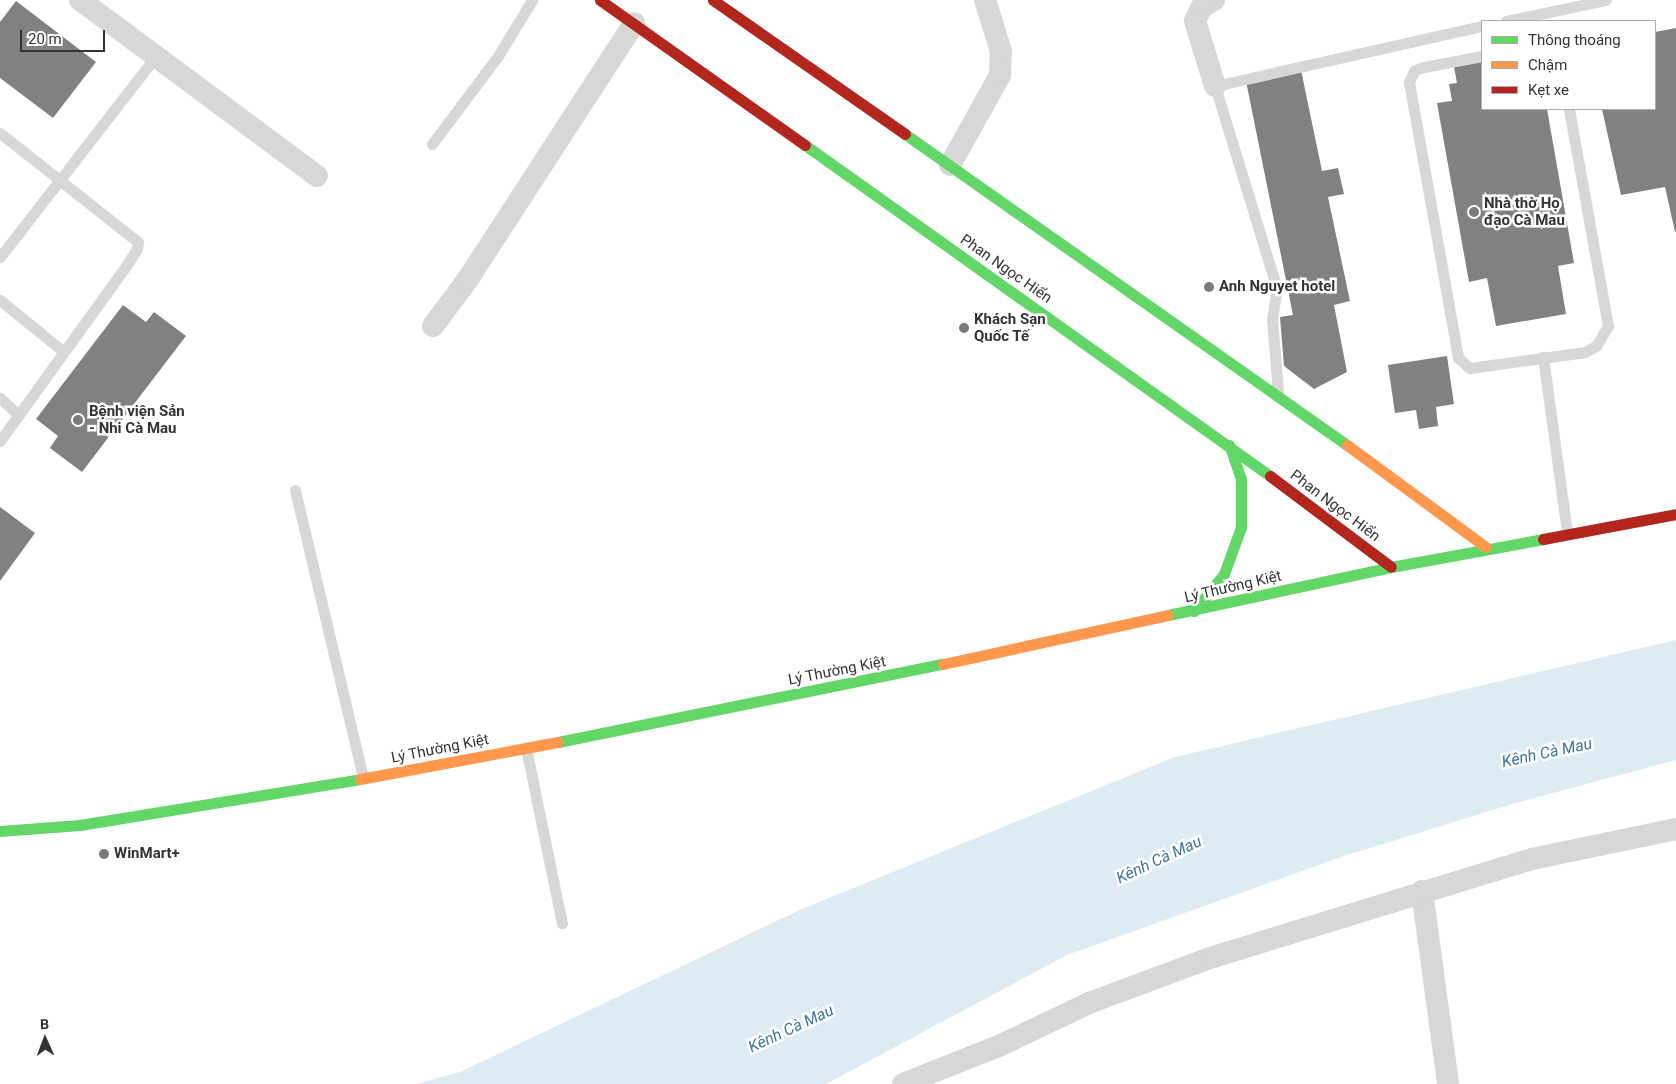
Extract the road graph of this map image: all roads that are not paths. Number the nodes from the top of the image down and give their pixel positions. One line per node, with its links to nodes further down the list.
1 (80, 0): 12 (street)
2 (532, 0): 17 (lane)
3 (600, 0): 10 (highway, Phan Ngọc Hiển)
4 (713, 0): 18 (highway)
5 (985, 0): 18 (street)
6 (1214, 0): 14 (street)
7 (1606, 0): 8 (lane)
8 (1576, 3): 9 (lane)
9 (1510, 20)
10 (634, 23): 23 (street); 30 (highway, Phan Ngọc Hiển)
11 (1481, 26): 14 (lane)
12 (156, 56): 19 (street); 20 (lane)
13 (1481, 56): 25 (lane)
14 (1215, 86): 26 (lane)
15 (1569, 110): 25 (lane)
16 (0, 132): 20 (lane)
17 (432, 144)
18 (950, 166): 26 (highway)
19 (317, 176)
20 (61, 179): 21 (lane); 24 (lane)
21 (0, 257)
22 (0, 300): 24 (lane)
23 (433, 326)
24 (64, 352): 28 (lane)
25 (1543, 357): 33 (lane)
26 (1279, 395): 34 (highway)
27 (0, 398): 28 (lane)
28 (19, 415): 29 (lane)
29 (0, 441)
30 (1229, 445): 35 (highway, Phan Ngọc Hiển); 36 (highway)
31 (295, 490): 38 (lane)
32 (1676, 514): 33 (highway, Lý Thường Kiệt)
33 (1568, 532): 34 (highway, Lý Thường Kiệt)
34 (1486, 547): 35 (highway, Lý Thường Kiệt)
35 (1392, 566): 36 (highway, Lý Thường Kiệt)
36 (1194, 611): 37 (highway, Lý Thường Kiệt)
37 (526, 748): 38 (highway, Lý Thường Kiệt); 42 (lane)
38 (363, 778): 40 (highway, Lý Thường Kiệt)
39 (1676, 829): 41 (street)
40 (0, 831)
41 (1422, 891): 43 (street); 44 (street)
42 (562, 923)
43 (902, 1084)
44 (1448, 1084)

